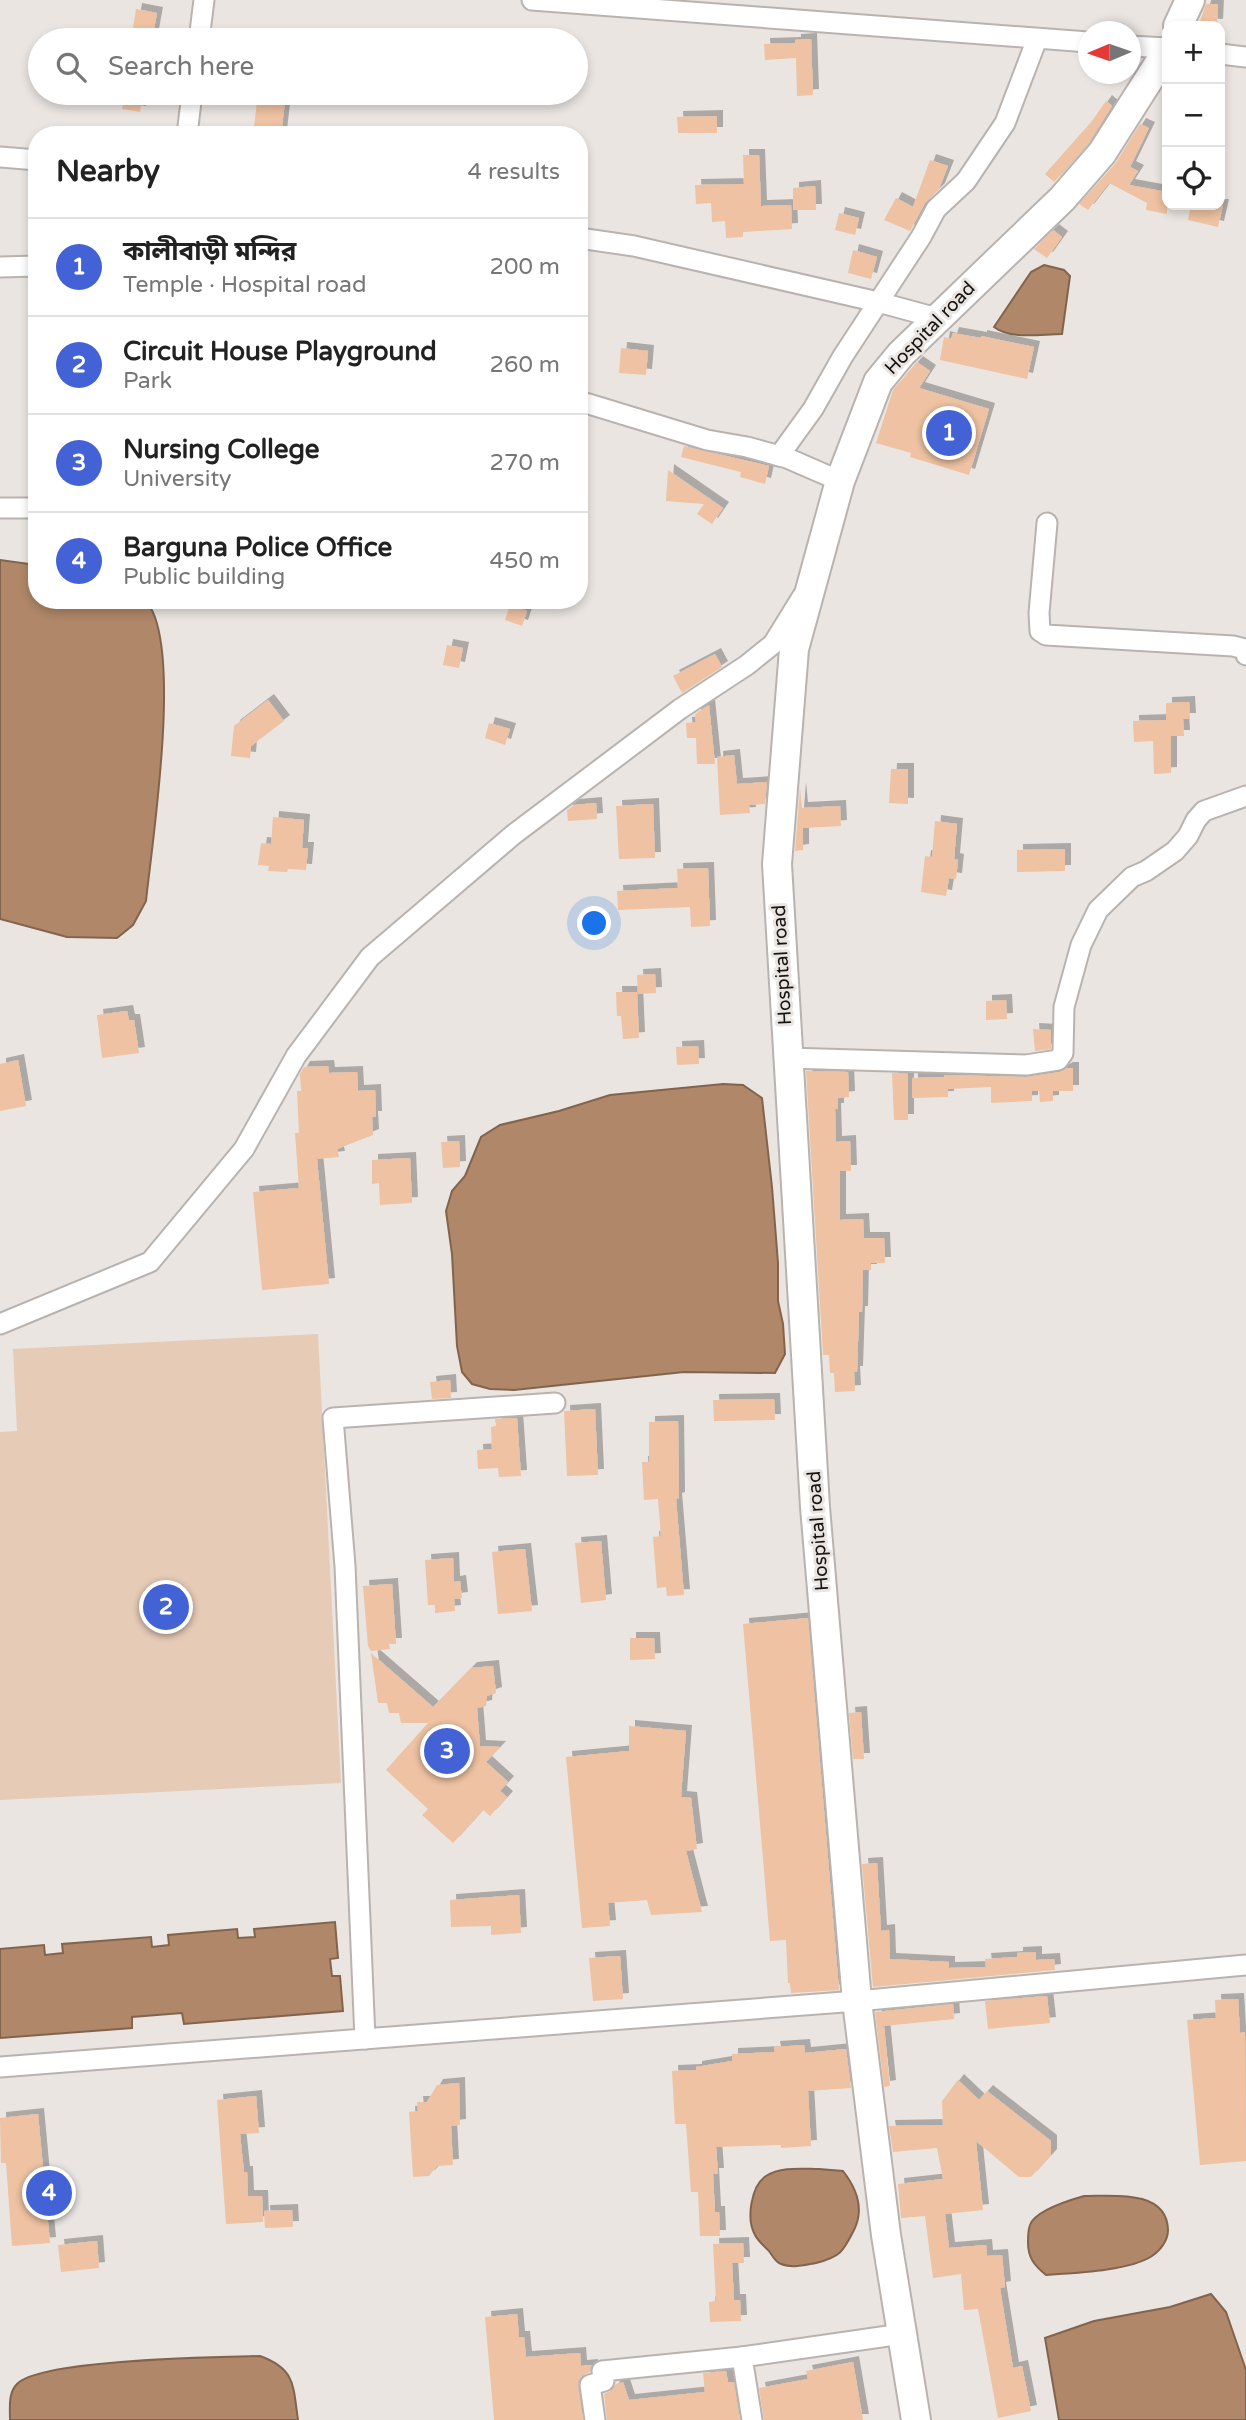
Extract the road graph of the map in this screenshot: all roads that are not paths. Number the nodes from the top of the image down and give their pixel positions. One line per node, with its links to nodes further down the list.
1 (204, 0): 5 (street)
2 (532, 0): 6 (street)
3 (1189, 0): 4 (street)
4 (1180, 21)
5 (200, 28)
6 (1037, 38): 7 (street); 20 (street)
7 (1078, 42)
8 (1141, 47): 9 (street)
9 (1162, 49)
10 (1225, 55): 11 (street)
11 (1246, 57)
12 (1162, 58): 21 (street, Hospital road)
13 (191, 105): 14 (street)
14 (188, 126)
15 (0, 157): 16 (street)
16 (28, 159)
17 (588, 239): 20 (street)
18 (28, 266): 19 (street)
19 (0, 267)
20 (878, 302): 21 (street); 23 (street)
21 (937, 318): 24 (street, Hospital road)
22 (588, 404): 23 (street)
23 (783, 457): 24 (street)
24 (835, 479): 28 (street, Hospital road)
25 (0, 508): 26 (street)
26 (28, 508)
27 (1048, 523): 29 (street)
28 (814, 578): 31 (street, Hospital road); 32 (street)
29 (1246, 655)
30 (1246, 796): 31 (street)
31 (787, 1058): 35 (street, Hospital road)
32 (0, 1324)
33 (555, 1403): 36 (street)
34 (1246, 1965): 35 (street)
35 (857, 2001): 36 (street); 38 (street, Hospital road)
36 (365, 2039): 37 (street)
37 (0, 2067)
38 (902, 2334): 39 (street); 42 (street, Hospital road)
39 (742, 2357): 40 (street); 41 (street)
40 (595, 2420)
41 (752, 2420)
42 (916, 2420)

